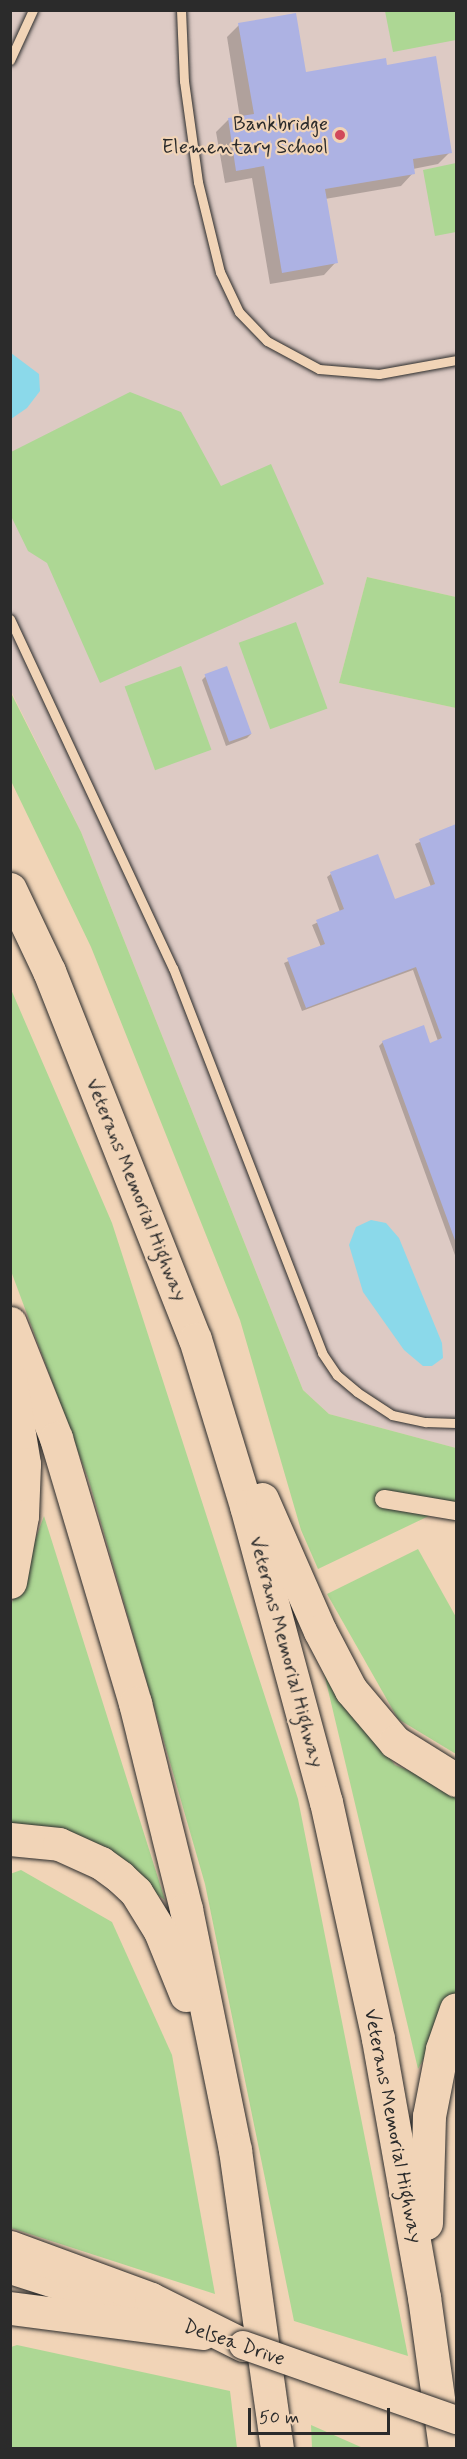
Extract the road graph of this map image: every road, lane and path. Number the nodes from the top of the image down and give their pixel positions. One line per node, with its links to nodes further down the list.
1 (33, 10): 3 (lane)
2 (181, 10): 4 (lane)
3 (10, 60)
4 (456, 360)
5 (10, 619): 9 (lane)
6 (10, 888): 10 (highway, Veterans Memorial Highway)
7 (10, 1323): 17 (highway)
8 (10, 1379): 13 (highway)
9 (456, 1423)
10 (228, 1446): 14 (highway); 19 (highway, Veterans Memorial Highway)
11 (384, 1499): 12 (street)
12 (456, 1511)
13 (10, 1582)
14 (456, 1780)
15 (10, 1839): 17 (highway)
16 (456, 2009): 19 (highway)
17 (224, 2100): 26 (highway)
18 (10, 2247): 22 (highway)
19 (416, 2253): 27 (highway, Veterans Memorial Highway)
20 (10, 2270): 22 (main road)
21 (10, 2308): 22 (highway)
22 (146, 2313): 23 (highway); 24 (highway)
23 (207, 2333): 24 (main road, Delsea Drive)
24 (243, 2345): 25 (main road, Delsea Drive, bridge)
25 (456, 2420)
26 (277, 2448)
27 (445, 2448)

